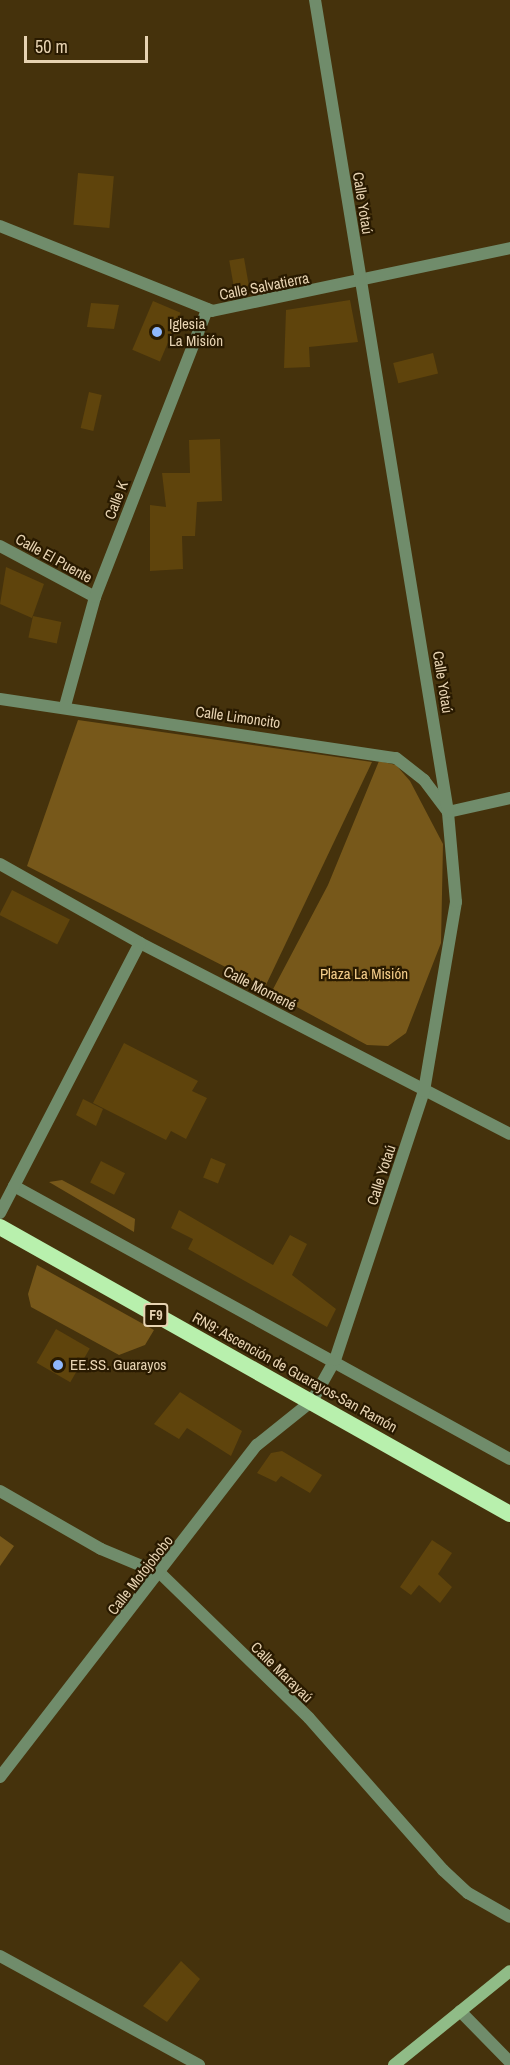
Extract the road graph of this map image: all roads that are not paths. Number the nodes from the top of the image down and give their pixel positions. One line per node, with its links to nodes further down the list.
1 (315, 0): 4 (street, Calle Yotaú)
2 (0, 226): 5 (street, Calle Salvatierra)
3 (510, 248): 4 (street, Calle Salvatierra)
4 (361, 283): 5 (street, Calle Salvatierra); 11 (street, Calle Yotaú)
5 (207, 309): 7 (street, Calle K)
6 (0, 546): 7 (street, Calle El Puente)
7 (94, 597): 9 (street, Calle K)
8 (0, 699): 9 (street, Calle Limoncito)
9 (65, 706): 11 (street, Calle Limoncito)
10 (510, 798): 11 (street)
11 (448, 812): 14 (street, Calle Yotaú)
12 (0, 864): 13 (street, Calle Momené)
13 (140, 944): 14 (street, Calle Momené); 16 (street)
14 (424, 1091): 15 (street, Calle Momené); 19 (street, Calle Yotaú)
15 (510, 1134)
16 (14, 1186): 17 (street); 19 (street)
17 (0, 1213)
18 (0, 1227): 20 (highway, RN9: Ascención de Guarayos-San Ramón / F9)
19 (335, 1360): 20 (street, Calle Yotaú); 21 (street)
20 (312, 1401): 23 (highway, RN9: Ascención de Guarayos-San Ramón / F9); 24 (street, Calle Motojobobo)
21 (510, 1459)
22 (0, 1491): 24 (street, Calle Marayaú)
23 (510, 1514)
24 (161, 1574): 25 (street, Calle Motojobobo); 26 (street, Calle Marayaú)
25 (0, 1777)
26 (510, 1917)
27 (0, 1956): 31 (street)
28 (510, 1971): 29 (main road)
29 (460, 2011): 30 (street); 32 (main road)
30 (510, 2062)
31 (199, 2065)
32 (394, 2065)

